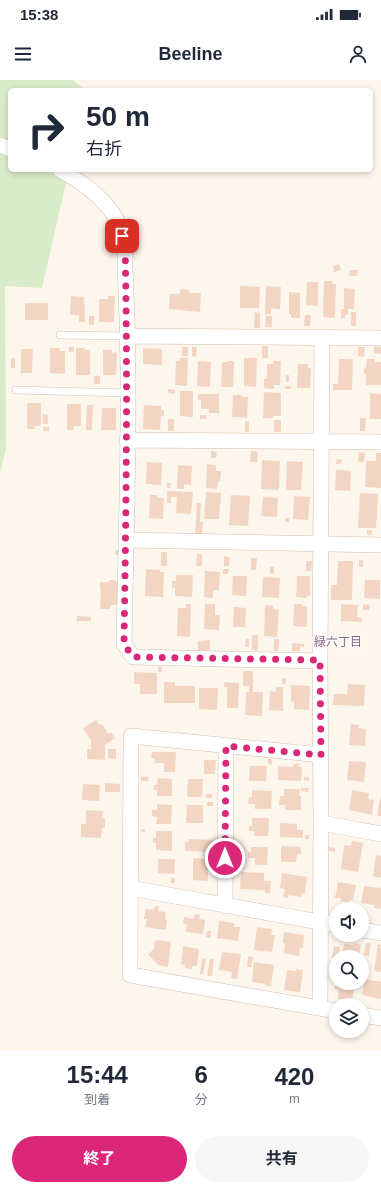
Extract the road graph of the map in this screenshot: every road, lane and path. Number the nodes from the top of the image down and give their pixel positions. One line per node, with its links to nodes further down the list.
1 (64, 172): 3 (street)
2 (60, 335): 3 (lane)
3 (127, 336): 4 (street); 7 (street)
4 (322, 337): 5 (street); 9 (street)
5 (381, 338)
6 (16, 390): 7 (lane)
7 (127, 393): 8 (street)
8 (127, 440): 9 (street); 11 (street)
9 (322, 441): 10 (street); 12 (street)
10 (381, 442)
11 (126, 540): 12 (street); 14 (street)
12 (320, 544): 13 (street); 14 (street)
13 (381, 545)
14 (320, 660): 16 (street)
15 (226, 746): 16 (street); 19 (street); 20 (street)
16 (321, 755): 17 (street)
17 (322, 823): 18 (street); 21 (street)
18 (381, 834)
19 (130, 888): 20 (street); 25 (street)
20 (225, 906): 21 (street)
21 (321, 923): 22 (street); 25 (street)
22 (329, 924)
23 (369, 931): 24 (street)
24 (381, 933)
25 (320, 1008): 26 (street)
26 (329, 1010)
27 (369, 1016): 28 (street)
28 (381, 1018)

